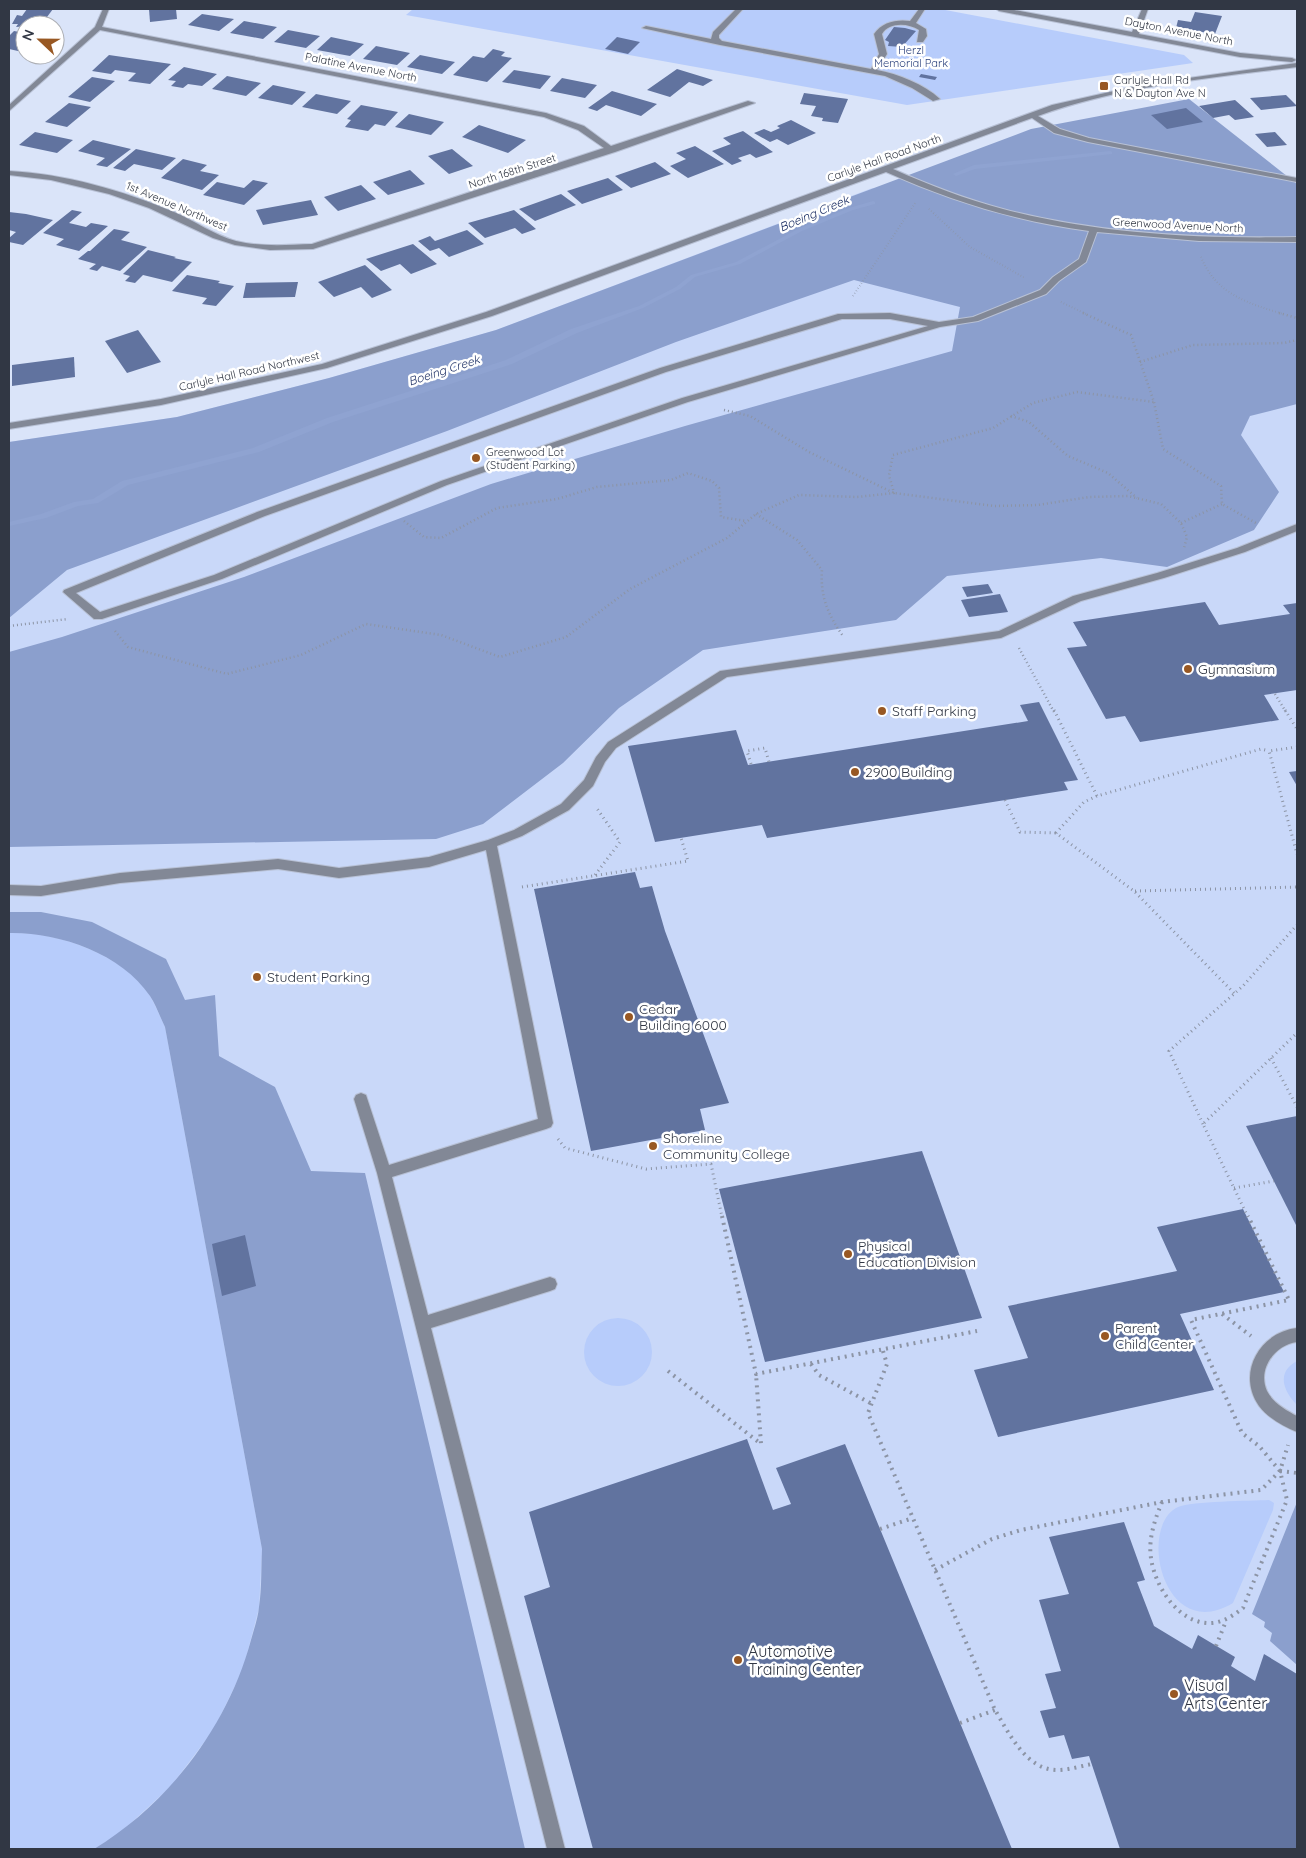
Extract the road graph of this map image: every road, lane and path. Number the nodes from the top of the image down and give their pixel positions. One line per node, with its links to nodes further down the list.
1 (106, 9): 7 (street)
2 (740, 9): 11 (street)
3 (922, 9): 6 (street)
4 (999, 9): 9 (street, Dayton Avenue North)
5 (1145, 9): 9 (street)
6 (912, 23): 10 (street); 15 (street)
7 (98, 28): 19 (street); 21 (street, Palatine Avenue North)
8 (646, 28): 11 (street)
9 (1135, 34): 12 (street, Dayton Avenue North)
10 (920, 40)
11 (720, 43): 15 (street)
12 (1231, 53): 13 (street, Dayton Avenue North); 16 (street)
13 (1297, 60)
14 (1297, 65): 16 (street, Carlyle Hall Road North)
15 (873, 71): 17 (street)
16 (1234, 72): 20 (street, Carlyle Hall Road North)
17 (936, 99)
18 (751, 103): 21 (street, North 168th Street)
19 (9, 109)
20 (1032, 115): 22 (street, Carlyle Hall Road North); 24 (street)
21 (612, 150): 29 (street, North 168th Street)
22 (887, 169): 25 (street, Greenwood Avenue North); 31 (street, Carlyle Hall Road North)
23 (9, 173): 29 (street, 1st Avenue Northwest)
24 (1297, 180)
25 (922, 189): 26 (street, Greenwood Avenue North); 30 (path); 32 (path)
26 (1093, 231): 27 (street, Greenwood Avenue North); 30 (street)
27 (1193, 238): 28 (street, Greenwood Avenue North); 33 (path)
28 (1297, 240)
29 (278, 248)
30 (1043, 292): 34 (street); 36 (path)
31 (488, 314): 40 (street, Carlyle Hall Road Northwest)
32 (841, 316): 34 (street); 51 (street)
33 (1297, 318)
34 (939, 325): 37 (street)
35 (1297, 340): 36 (path)
36 (1140, 362): 38 (path)
37 (685, 400): 41 (path); 44 (street)
38 (1154, 402): 39 (path); 43 (path)
39 (1012, 416): 41 (path); 42 (path)
40 (9, 426)
41 (894, 493): 42 (path); 45 (path)
42 (1138, 499): 47 (path)
43 (1222, 504): 47 (path); 48 (path)
44 (387, 506): 46 (path); 51 (street)
45 (756, 514): 46 (path); 54 (path)
46 (747, 521): 51 (path)
47 (1180, 523): 50 (path)
48 (1256, 523)
49 (1297, 527): 54 (street)
50 (1183, 550)
51 (98, 616): 52 (path)
52 (9, 626)
53 (1017, 645): 61 (path)
54 (855, 653): 66 (street)
55 (1275, 694): 56 (path)
56 (1297, 729)
57 (1297, 747): 58 (path)
58 (1269, 751): 61 (path); 67 (path)
59 (769, 762): 60 (path)
60 (751, 764)
61 (1097, 796): 64 (path)
62 (1005, 800): 64 (path)
63 (589, 811): 68 (path)
64 (1056, 833): 72 (path)
65 (681, 838): 68 (path)
66 (491, 844): 71 (street); 79 (street)
67 (1297, 854)
68 (595, 875): 69 (path)
69 (520, 879)
70 (1297, 887): 72 (path)
71 (9, 890)
72 (1134, 891): 74 (path)
73 (1297, 925): 74 (path)
74 (1234, 993): 80 (path)
75 (1297, 1033): 76 (path)
76 (1271, 1058): 78 (path); 80 (path)
77 (361, 1098): 81 (street)
78 (1297, 1107)
79 (546, 1123): 81 (street); 94 (path)
80 (1203, 1124): 83 (path)
81 (384, 1173): 87 (street)
82 (1274, 1181): 83 (path)
83 (1234, 1188): 85 (path)
84 (550, 1284): 87 (street)
85 (1289, 1300)
86 (1221, 1314): 90 (path)
87 (422, 1324): 108 (street)
88 (977, 1331): 91 (path)
89 (1297, 1335): 90 (street)
90 (1268, 1349): 96 (street)
91 (883, 1351): 92 (path); 95 (path)
92 (811, 1364): 94 (path); 95 (path)
93 (668, 1371): 94 (path)
94 (756, 1374)
95 (872, 1404): 100 (path)
96 (1297, 1424)
97 (1280, 1471): 98 (path); 99 (path); 103 (path)
98 (1297, 1473)
99 (1162, 1502): 102 (path); 103 (path)
100 (914, 1518): 101 (path); 102 (path)
101 (880, 1530)
102 (936, 1570): 105 (path)
103 (1226, 1621): 104 (path)
104 (1216, 1646)
105 (995, 1710): 106 (path); 107 (path)
106 (960, 1723)
107 (1092, 1764)
108 (556, 1849)

